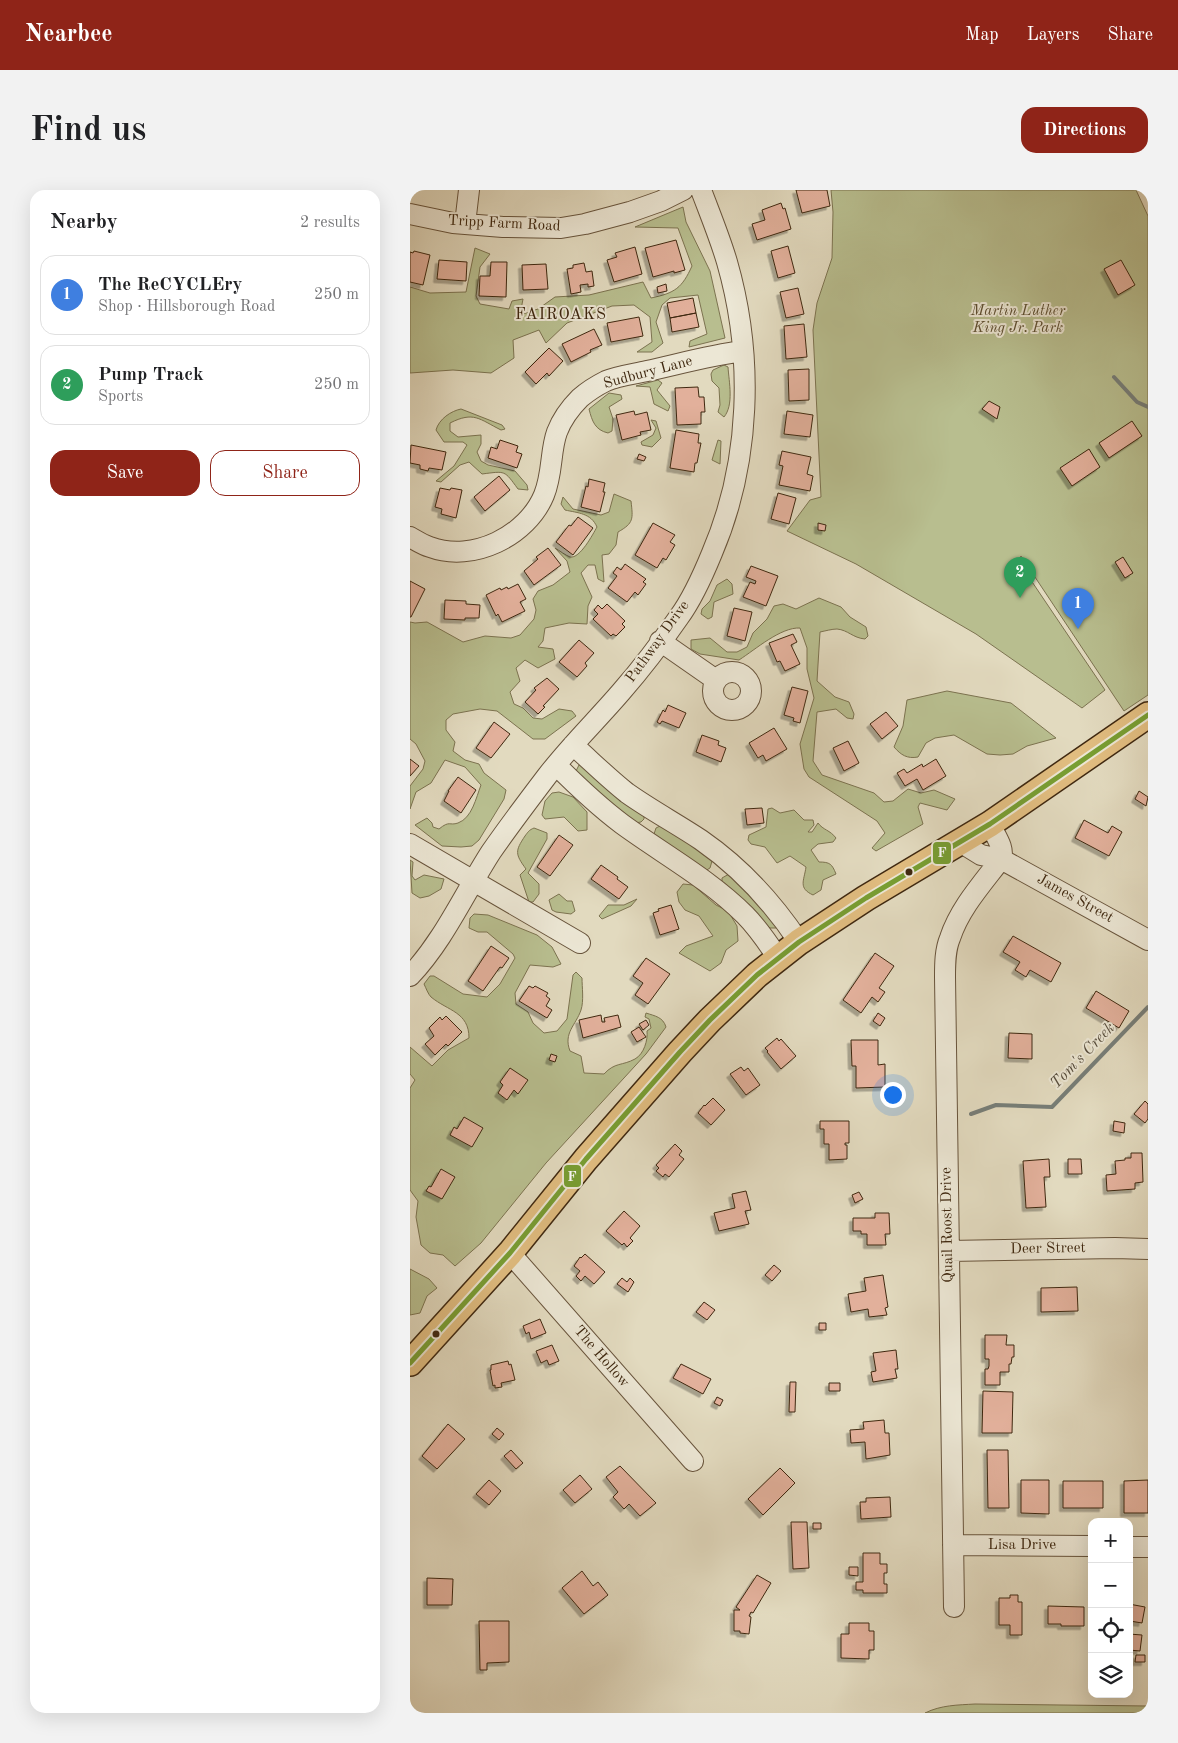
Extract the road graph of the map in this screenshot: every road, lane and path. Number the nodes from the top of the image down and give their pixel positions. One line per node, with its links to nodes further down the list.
1 (469, 190): 5 (street)
2 (683, 190): 5 (street, Tripp Farm Road)
3 (701, 190): 6 (street, Pathway Drive)
4 (410, 214): 5 (street, Tripp Farm Road)
5 (465, 224)
6 (743, 351): 7 (street, Sudbury Lane); 8 (street, Pathway Drive)
7 (410, 537)
8 (660, 641): 9 (street); 11 (street, Pathway Drive)
9 (716, 680)
10 (1148, 715): 14 (main road)
11 (573, 745): 12 (street, Pathway Drive); 13 (street)
12 (556, 765): 15 (street); 20 (street, Pathway Drive)
13 (657, 813): 15 (street); 18 (street)
14 (990, 824): 16 (main road); 19 (street)
15 (640, 836): 21 (street)
16 (960, 842): 19 (street, James Street); 23 (main road)
17 (410, 844): 20 (street)
18 (726, 859): 21 (street); 23 (street)
19 (1001, 860): 22 (street, James Street); 28 (street, Quail Roost Drive)
20 (474, 883): 24 (street); 26 (street, Pathway Drive)
21 (705, 883): 25 (street)
22 (1148, 940)
23 (799, 942): 25 (main road)
24 (580, 943)
25 (778, 958): 29 (main road)
26 (410, 976)
27 (1148, 1249): 28 (street, Deer Street)
28 (949, 1251): 32 (street, Quail Roost Drive)
29 (510, 1253): 30 (main road); 31 (street, The Hollow)
30 (410, 1363)
31 (693, 1461)
32 (953, 1545): 33 (street, Lisa Drive); 36 (street, Quail Roost Drive)
33 (1088, 1546)
34 (1133, 1547): 35 (street)
35 (1148, 1547)
36 (954, 1607)

